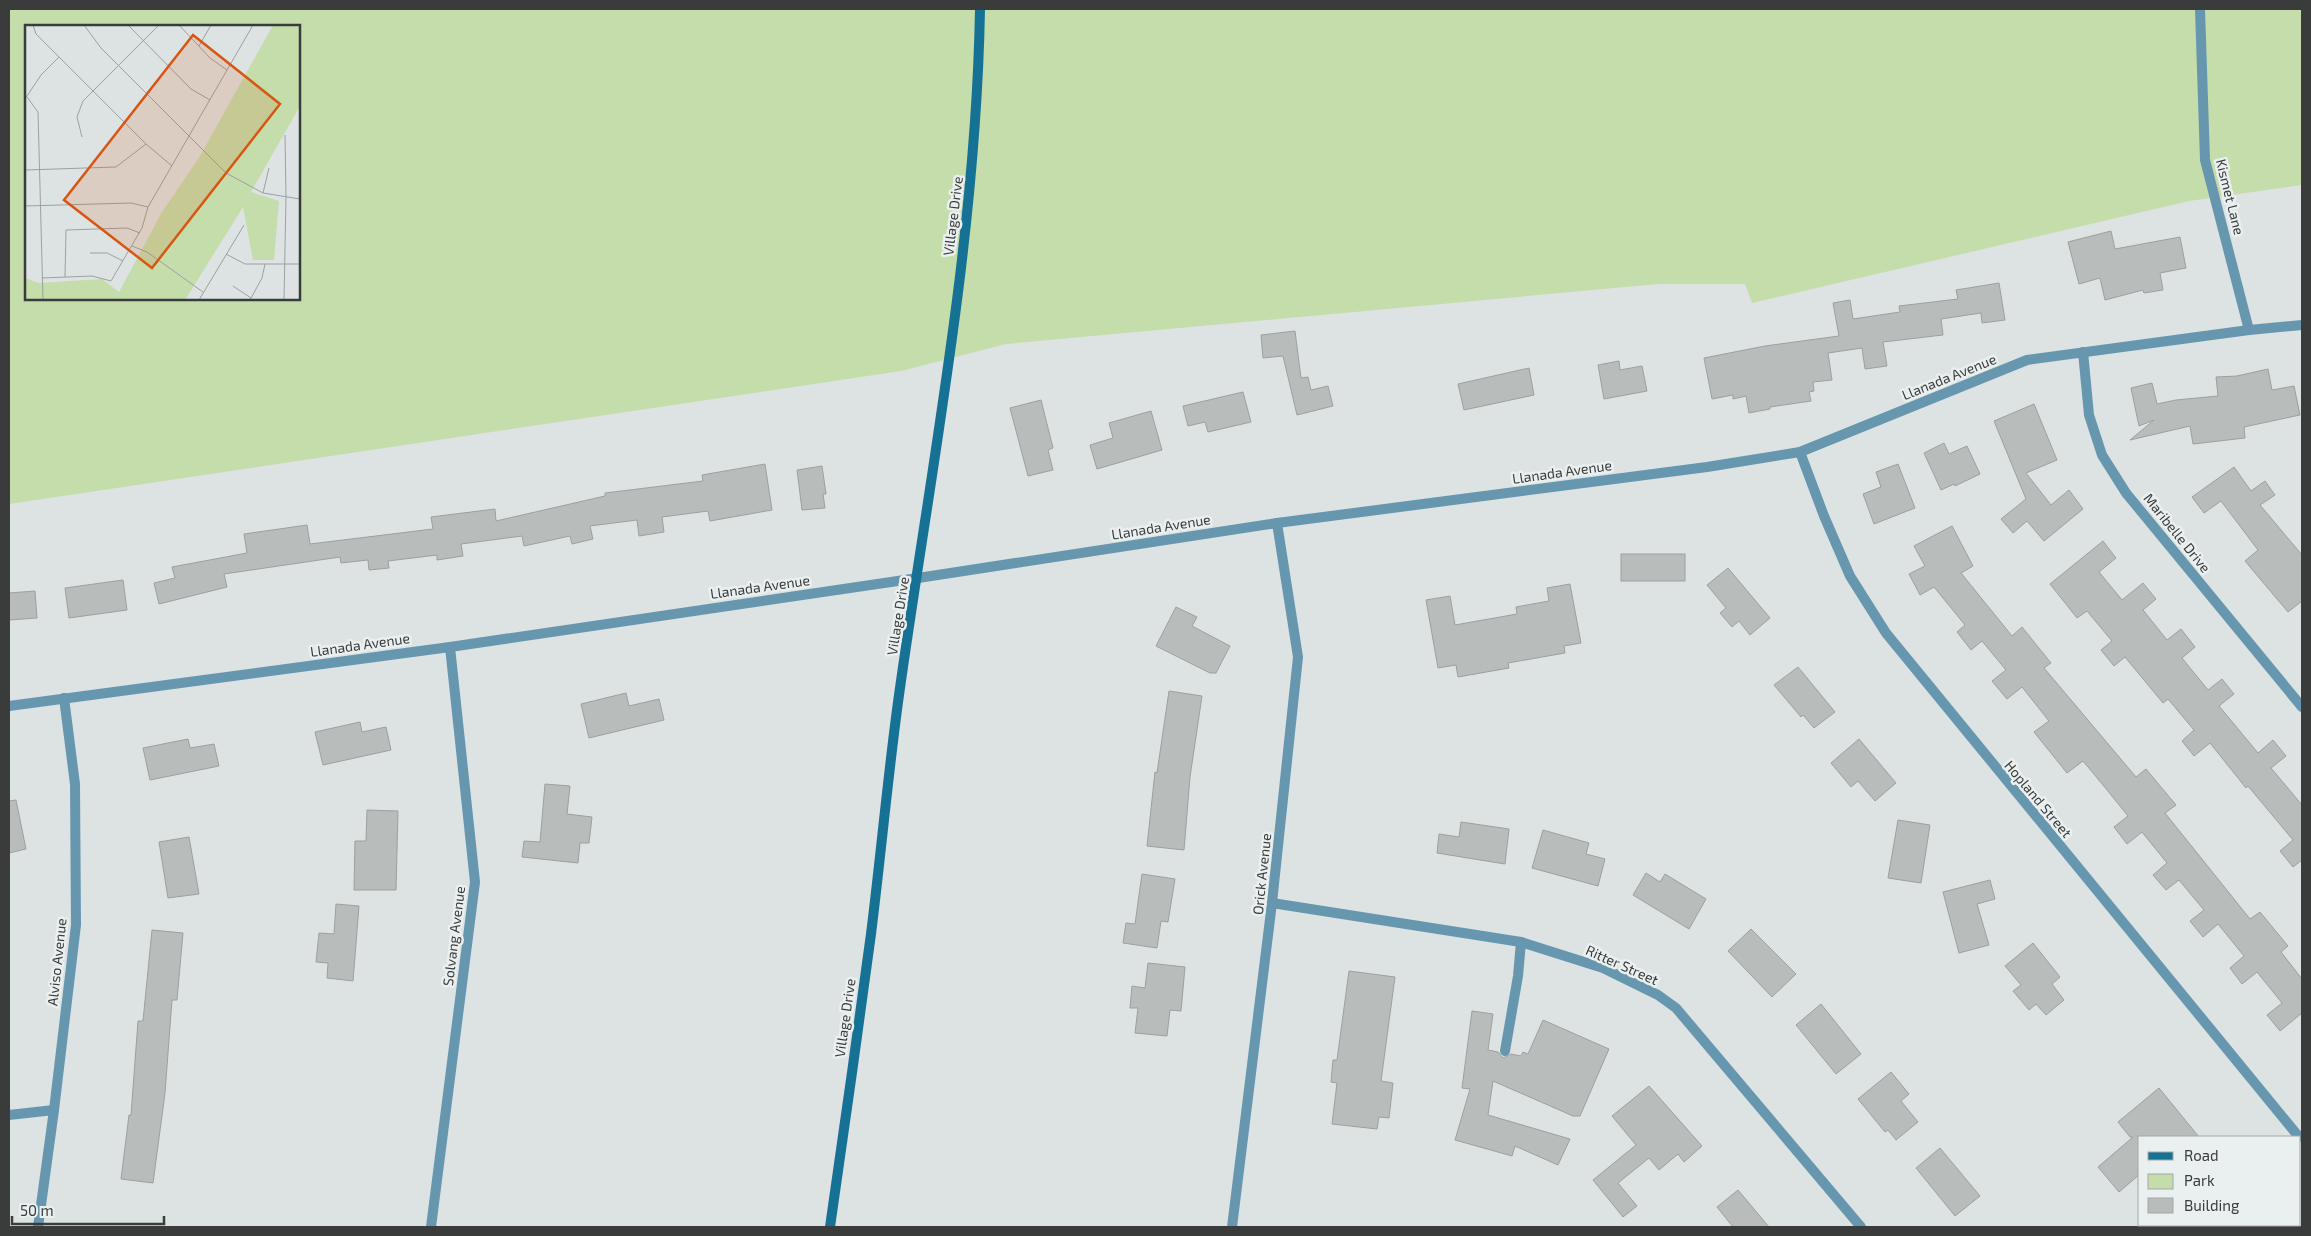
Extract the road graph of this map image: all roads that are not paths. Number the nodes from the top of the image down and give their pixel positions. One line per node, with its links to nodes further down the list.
1 (980, 9): 8 (main road, Village Drive)
2 (2200, 9): 4 (street, Kismet Lane)
3 (2302, 325): 4 (street, Llanada Avenue)
4 (2249, 330): 5 (street, Llanada Avenue)
5 (2083, 352): 6 (street, Llanada Avenue); 12 (street, Maribelle Drive)
6 (1800, 452): 7 (street, Llanada Avenue); 18 (street, Hopland Street)
7 (1277, 523): 8 (street, Llanada Avenue); 13 (street, Orick Avenue)
8 (918, 578): 9 (street, Llanada Avenue); 21 (main road, Village Drive)
9 (450, 647): 10 (street, Llanada Avenue); 20 (street, Solvang Avenue)
10 (64, 698): 11 (street, Llanada Avenue); 16 (street, Alviso Avenue)
11 (9, 706)
12 (2302, 707)
13 (1272, 902): 14 (street, Ritter Street); 22 (street, Orick Avenue)
14 (1521, 942): 15 (street); 23 (street, Ritter Street)
15 (1505, 1051)
16 (54, 1110): 17 (street); 19 (street, Alviso Avenue)
17 (9, 1114)
18 (2298, 1136)
19 (38, 1227)
20 (431, 1227)
21 (830, 1227)
22 (1232, 1227)
23 (1861, 1227)

